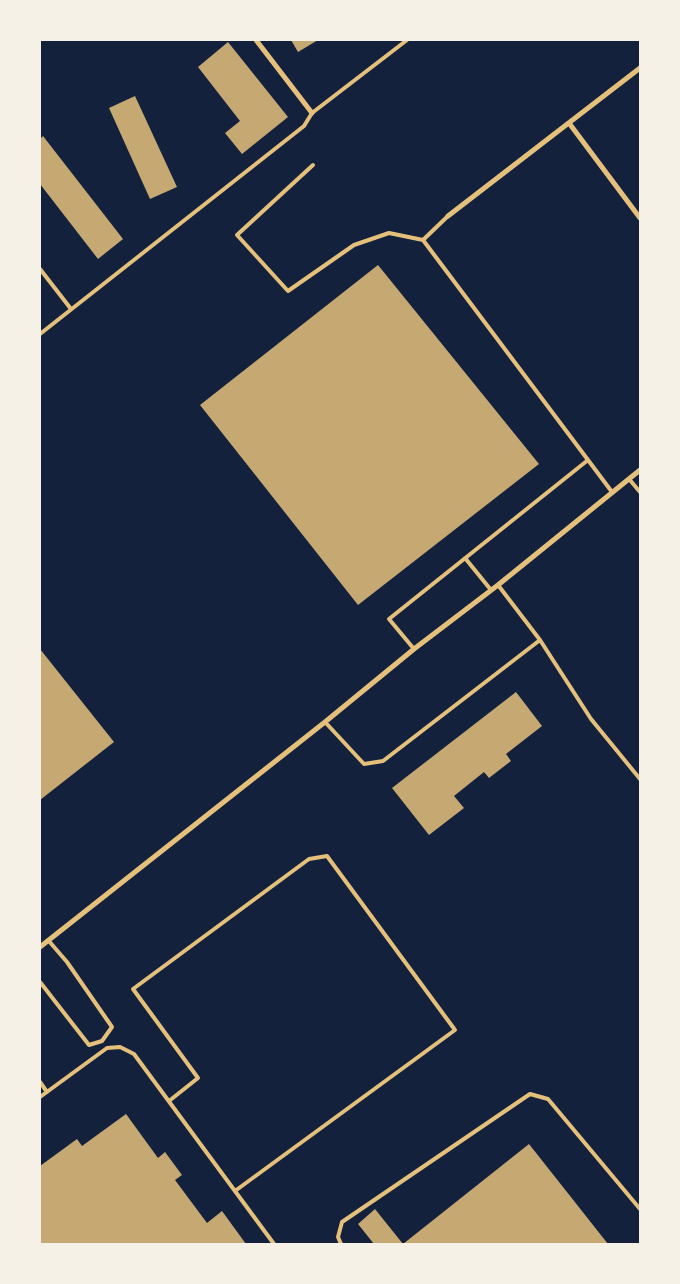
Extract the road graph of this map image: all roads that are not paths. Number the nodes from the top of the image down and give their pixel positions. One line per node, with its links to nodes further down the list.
1 (256, 40): 4 (street)
2 (407, 40): 4 (lane)
3 (640, 68): 5 (street)
4 (312, 113): 11 (lane)
5 (568, 123): 7 (street); 8 (street)
6 (313, 165): 9 (lane)
7 (448, 216): 9 (lane)
8 (640, 218)
9 (423, 240): 13 (lane)
10 (40, 269): 11 (lane)
11 (71, 309): 12 (lane)
12 (40, 334)
13 (588, 460): 16 (lane); 18 (lane)
14 (640, 470): 15 (street)
15 (629, 479): 16 (street); 17 (lane)
16 (612, 492): 19 (street)
17 (640, 492)
18 (465, 558): 20 (lane); 22 (lane)
19 (498, 585): 20 (street); 21 (lane)
20 (491, 590): 22 (street)
21 (540, 640): 23 (lane); 24 (lane)
22 (414, 650): 23 (street)
23 (325, 722): 25 (street)
24 (640, 778)
25 (48, 940): 26 (street); 28 (lane)
26 (40, 947)
27 (40, 982): 28 (lane)
28 (102, 1041): 29 (lane)
29 (108, 1048): 31 (lane); 33 (lane)
30 (40, 1082): 31 (lane)
31 (47, 1092): 32 (lane)
32 (40, 1097)
33 (169, 1100): 34 (lane); 34 (lane)
34 (235, 1191): 36 (lane)
35 (640, 1209): 37 (lane)
36 (274, 1244)
37 (341, 1244)

